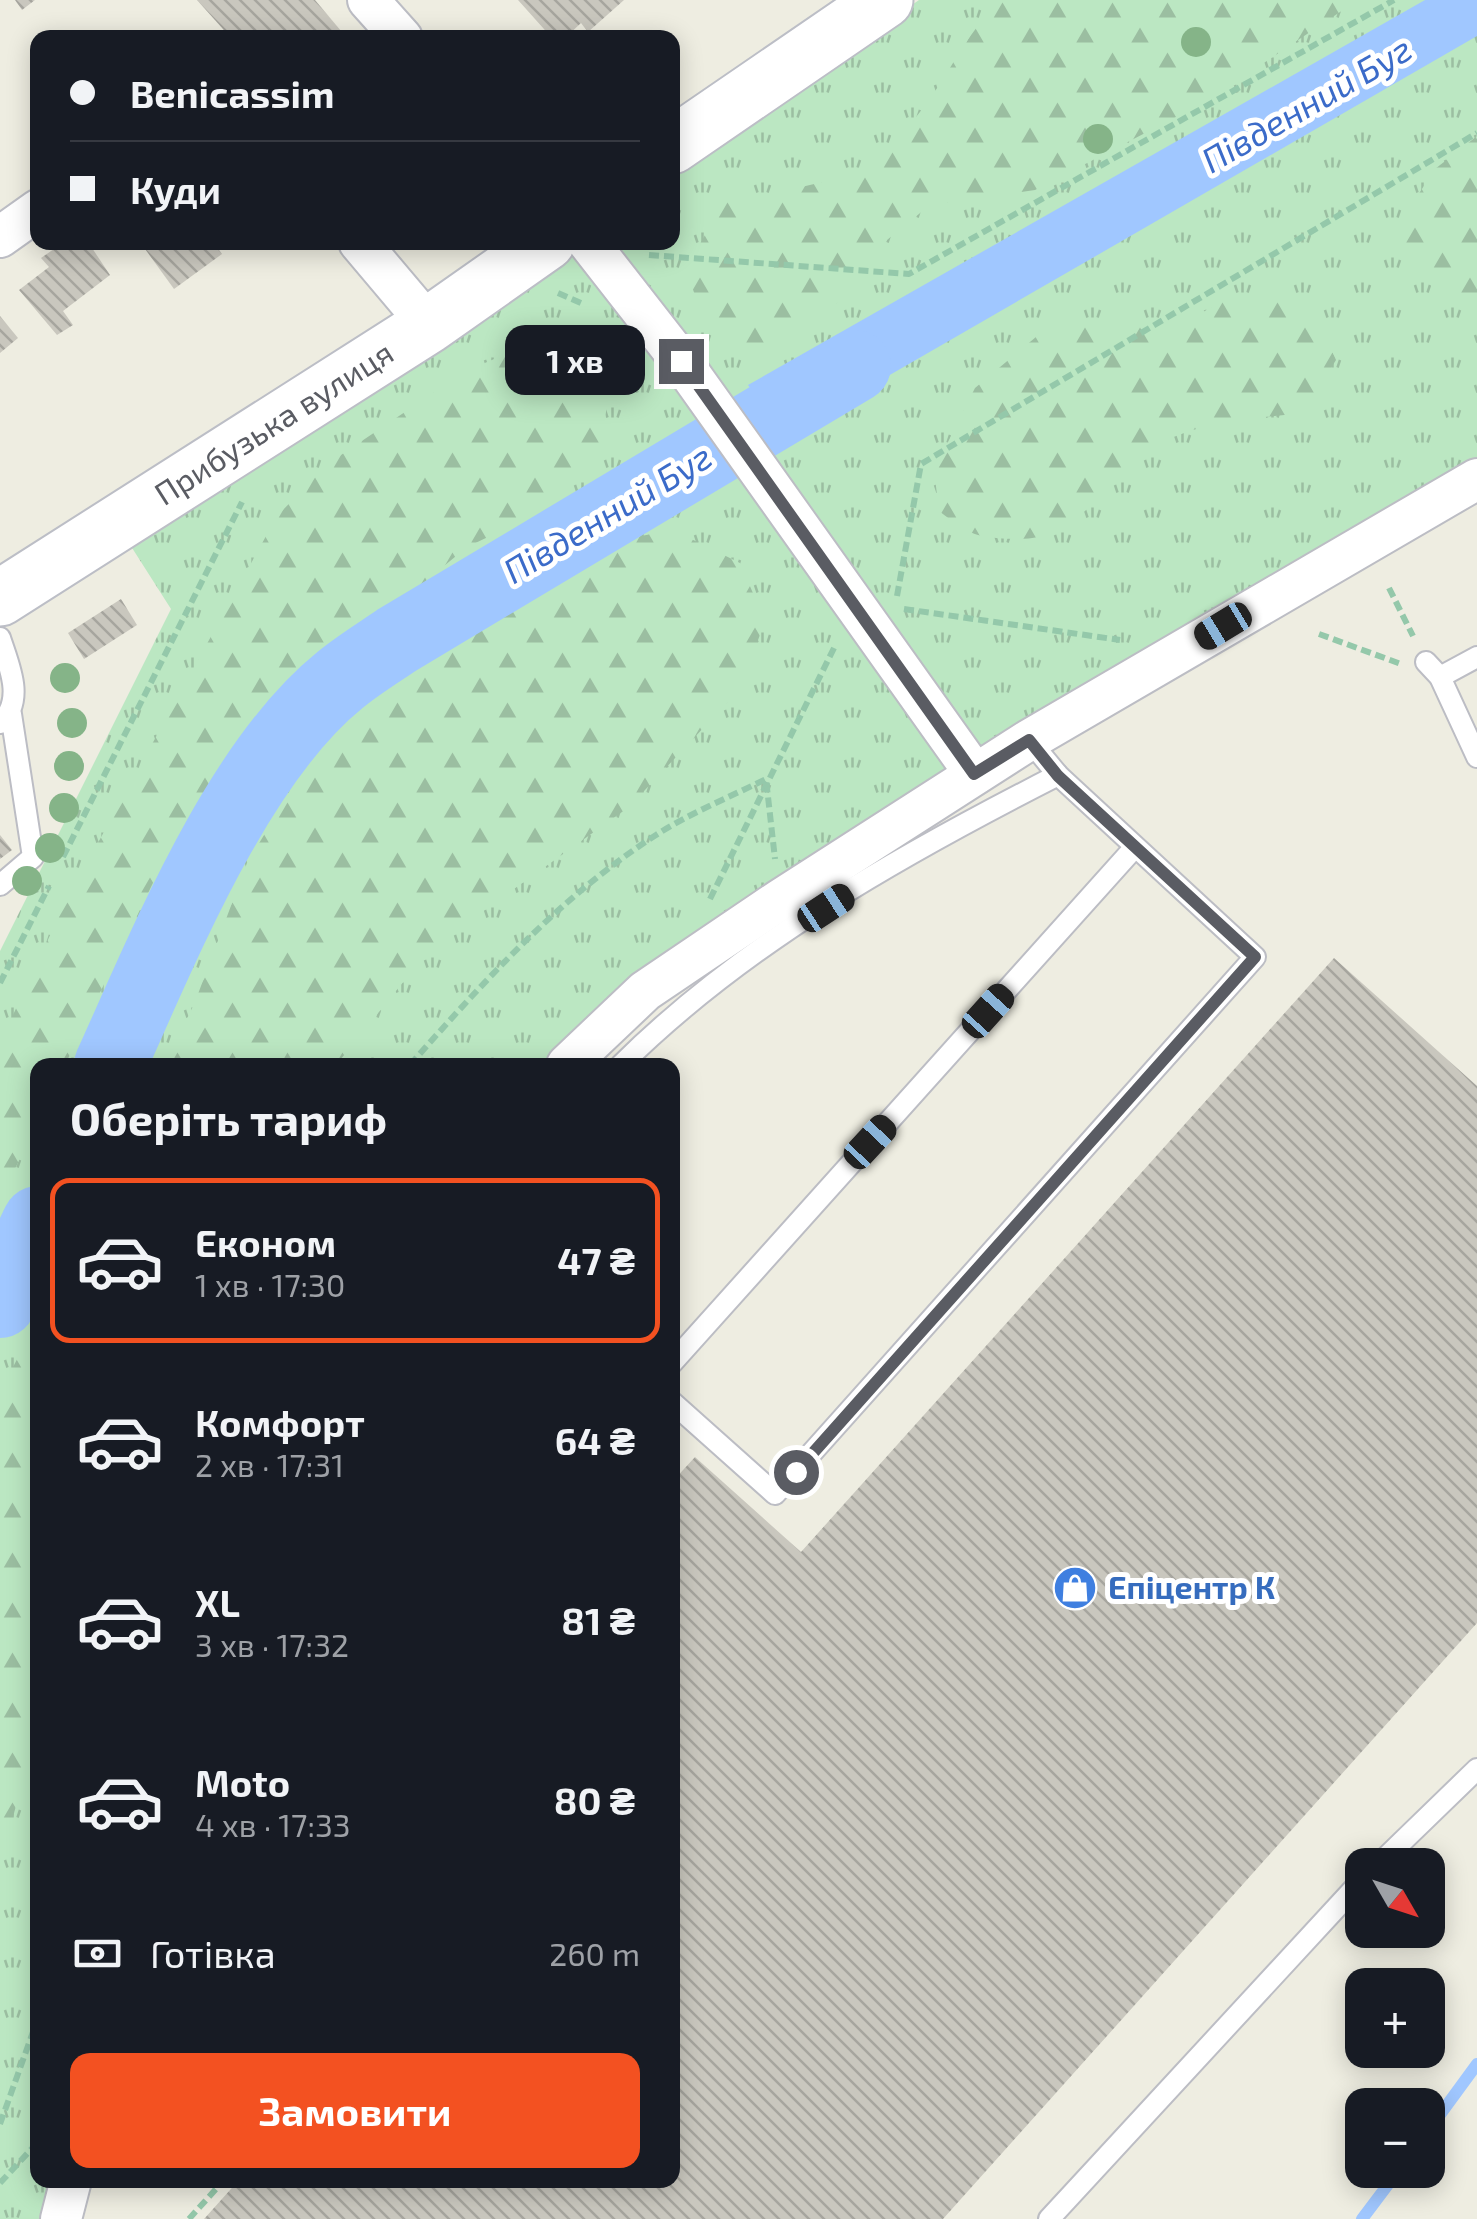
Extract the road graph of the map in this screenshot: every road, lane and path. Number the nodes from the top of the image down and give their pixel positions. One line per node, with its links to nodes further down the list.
1 (368, 0): 4 (street)
2 (885, 0): 6 (street)
3 (1394, 0): 12 (path)
4 (395, 30)
5 (1477, 133): 21 (path)
6 (680, 141)
7 (30, 216): 8 (street)
8 (0, 237)
9 (366, 250): 13 (street)
10 (536, 250): 13 (street, Прибузька вулиця)
11 (594, 250): 28 (street)
12 (648, 255)
13 (429, 326): 17 (street, Прибузька вулиця)
14 (1477, 479): 25 (street)
15 (244, 499): 32 (path)
16 (1389, 588): 23 (path)
17 (0, 598)
18 (1318, 634): 23 (path)
19 (840, 636): 30 (path)
20 (0, 638): 24 (lane)
21 (1138, 642)
22 (1477, 657): 23 (lane)
23 (1433, 670): 27 (lane)
24 (5, 720): 26 (lane)
25 (1029, 740): 28 (street); 29 (lane)
26 (8, 749): 35 (lane)
27 (1477, 757)
28 (974, 774): 39 (street)
29 (1058, 776): 31 (lane); 40 (lane)
30 (766, 779): 33 (path); 36 (path); 38 (path)
31 (1135, 847): 41 (lane); 42 (lane)
32 (61, 861)
33 (776, 865)
34 (52, 879): 37 (path)
35 (0, 885)
36 (704, 912)
37 (0, 983)
38 (416, 1058)
39 (573, 1058)
40 (628, 1058)
41 (680, 1354)
42 (680, 1409)
43 (1477, 1769): 44 (lane)
44 (1396, 1848)
45 (1345, 1898): 54 (lane)
46 (30, 2040): 47 (path)
47 (0, 2124)
48 (30, 2151): 49 (path)
49 (0, 2183)
50 (68, 2188): 52 (street)
51 (217, 2188): 53 (path)
52 (61, 2219)
53 (189, 2219)
54 (1048, 2219)

